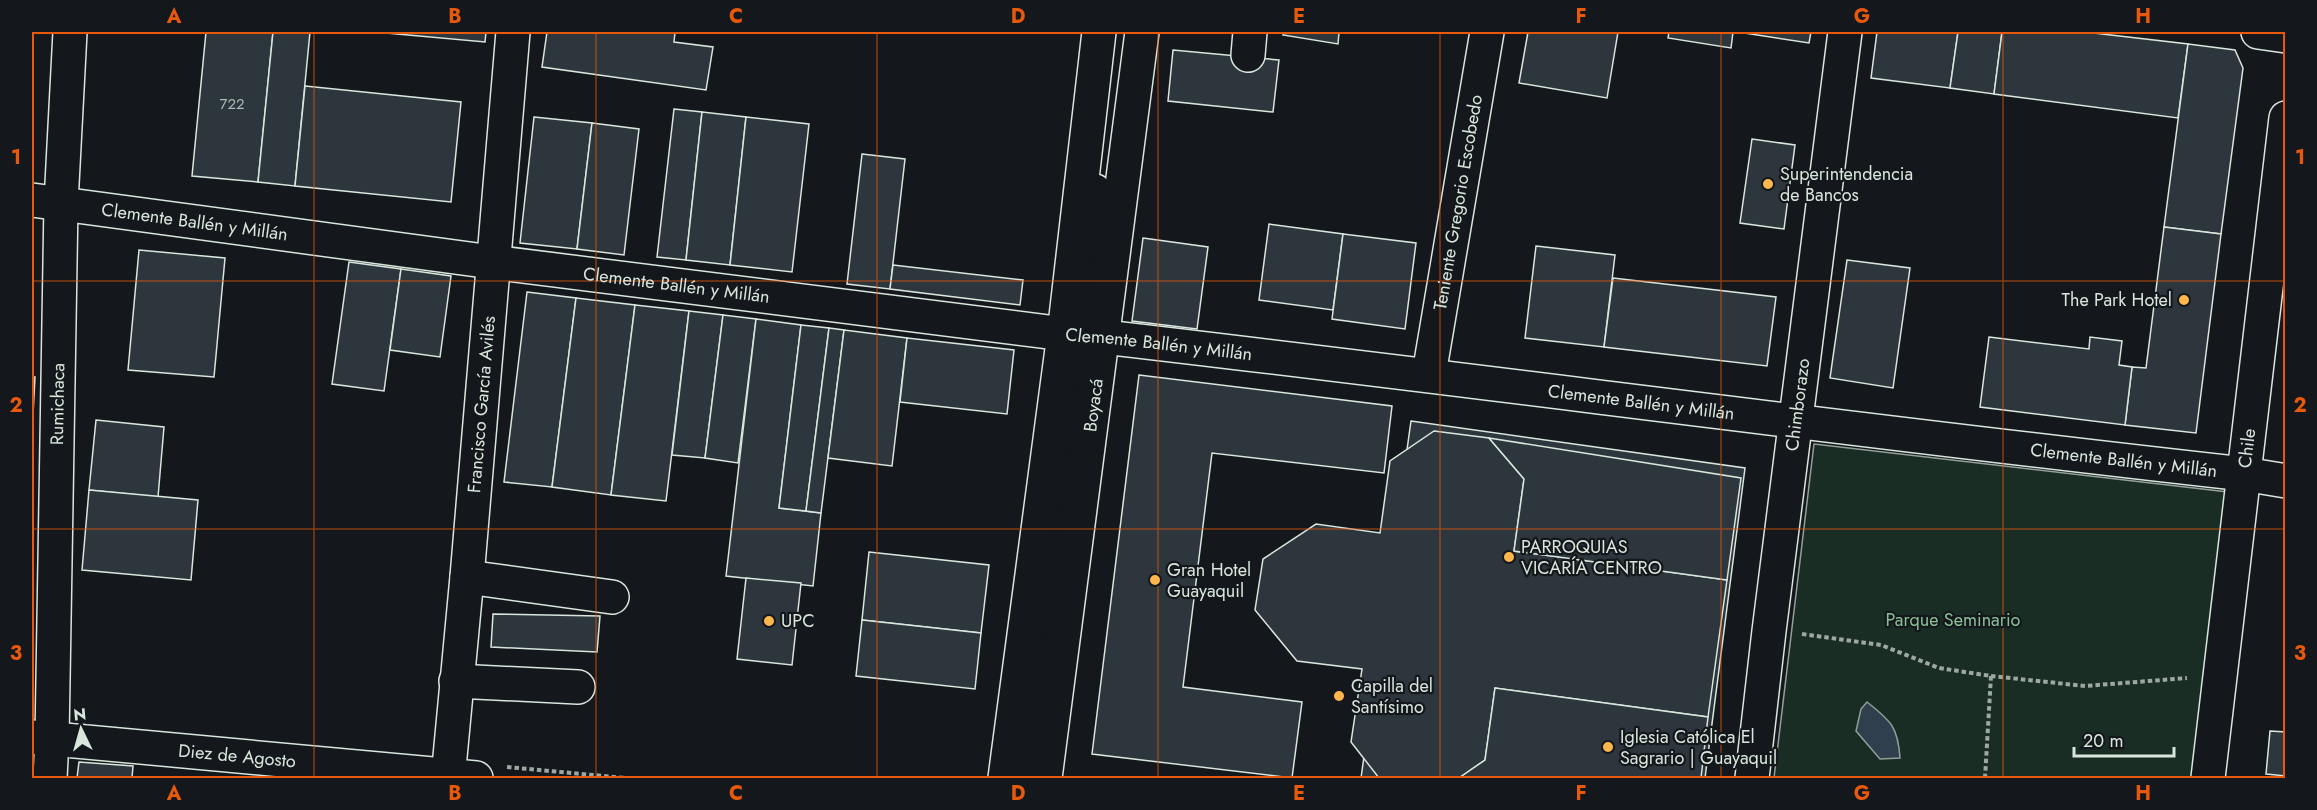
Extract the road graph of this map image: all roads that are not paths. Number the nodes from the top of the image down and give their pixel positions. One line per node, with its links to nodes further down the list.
1 (70, 32): 11 (street, Rumichaca)
2 (513, 32): 12 (street, Francisco García Avilés)
3 (1099, 32): 13 (street, Boyacá)
4 (1115, 32): 13 (street, Boyacá)
5 (1142, 32): 13 (street, Boyacá)
6 (1486, 32): 14 (street, Teniente Gregorio Escobedo)
7 (1845, 32): 15 (street, Chimborazo)
8 (2258, 32): 9 (street)
9 (2286, 36)
10 (2286, 118): 16 (street, Chile)
11 (46, 202): 12 (street, Clemente Ballén y Millán); 22 (street, Rumichaca)
12 (492, 262): 13 (street, Clemente Ballén y Millán); 18 (street, Francisco García Avilés)
13 (1083, 336): 14 (street, Clemente Ballén y Millán); 25 (street, Boyacá); 26 (street, Boyacá); 27 (street, Boyacá)
14 (1429, 374): 15 (street, Clemente Ballén y Millán)
15 (1797, 422): 16 (street, Clemente Ballén y Millán); 28 (street, Chimborazo)
16 (2244, 474): 17 (street, Clemente Ballén y Millán); 29 (street, Chile)
17 (2286, 481)
18 (467, 577): 19 (street); 20 (street, Francisco García Avilés)
19 (612, 597)
20 (456, 681): 21 (street); 24 (street, Francisco García Avilés)
21 (578, 687)
22 (42, 738): 23 (street, Rumichaca); 24 (street, Diez de Agosto)
23 (50, 778)
24 (458, 778)
25 (1005, 778)
26 (1022, 778)
27 (1045, 778)
28 (1752, 778)
29 (2208, 778)

